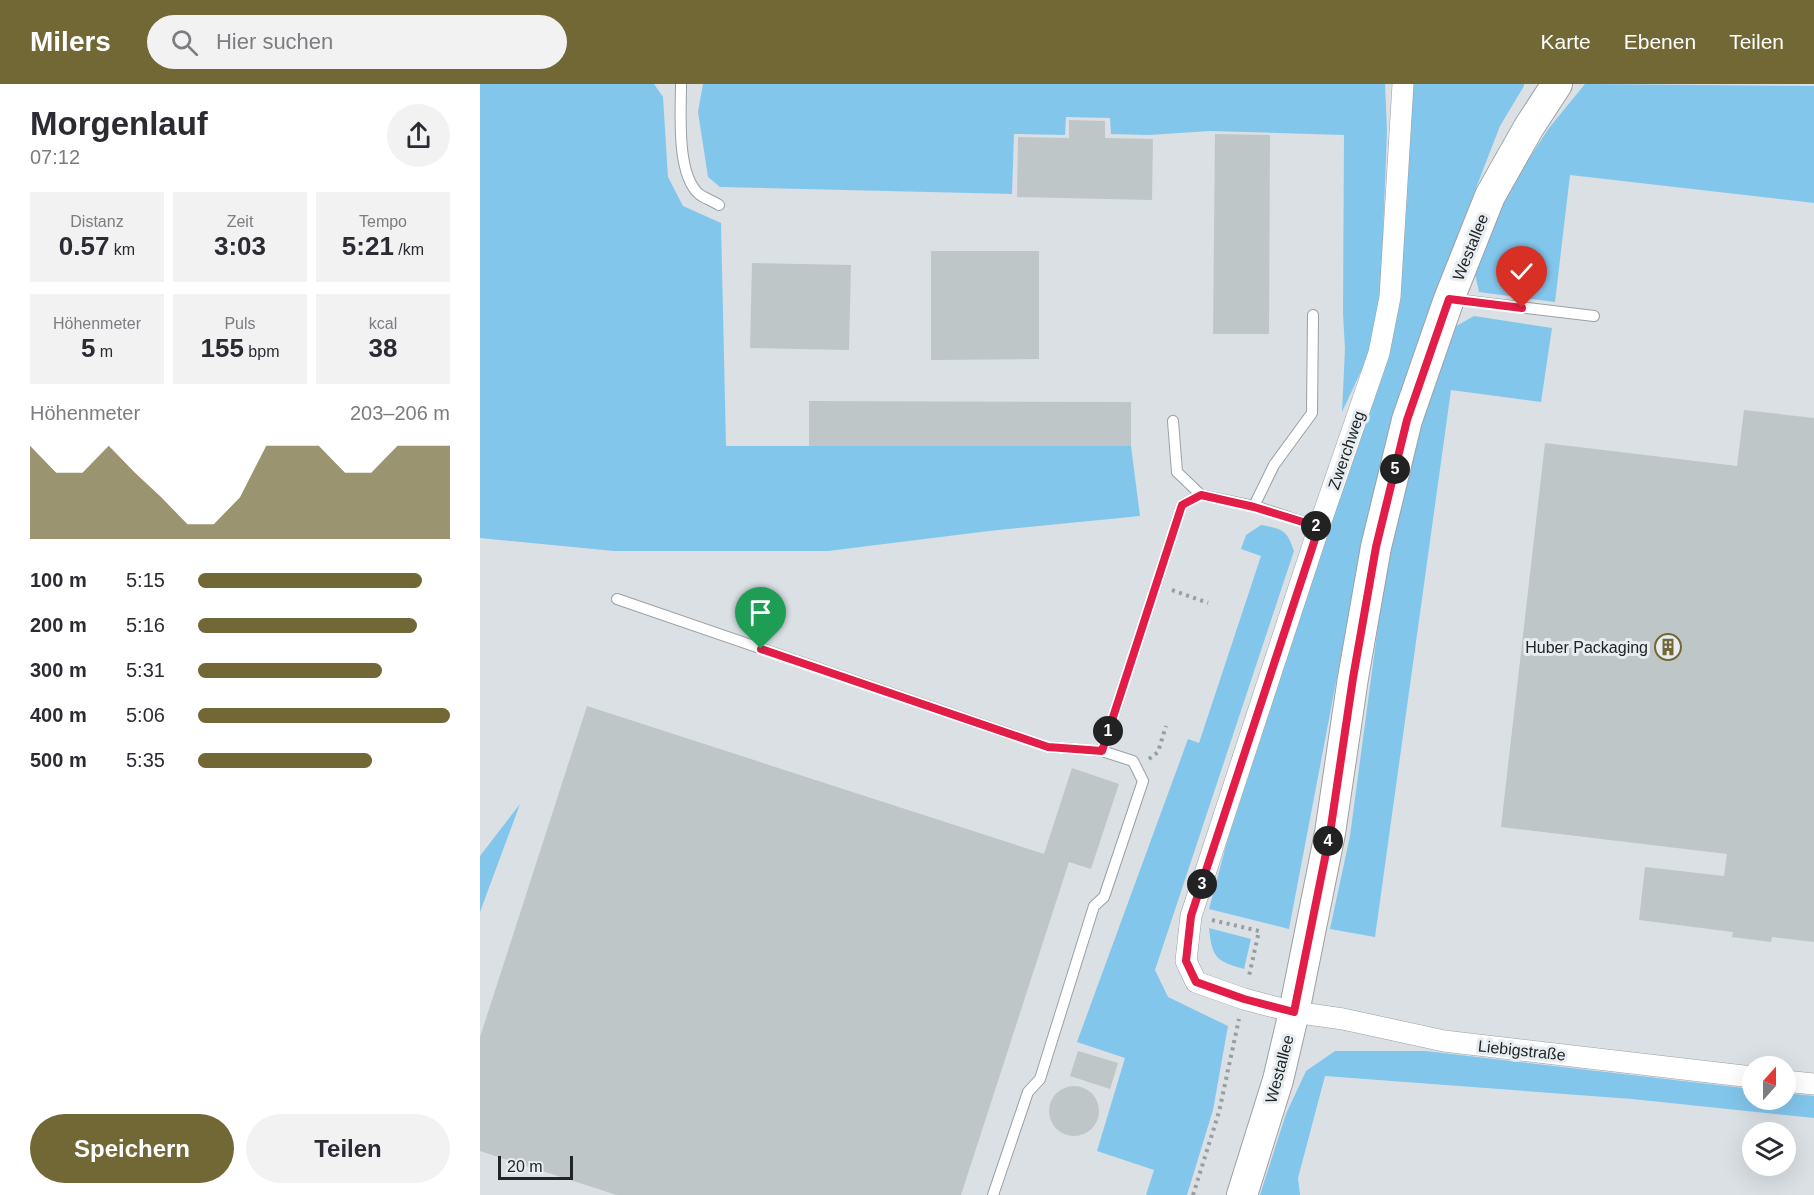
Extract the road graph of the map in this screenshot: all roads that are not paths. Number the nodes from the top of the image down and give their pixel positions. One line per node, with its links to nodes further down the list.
1 (681, 84): 4 (lane)
2 (1403, 84): 11 (street, Zwerchweg)
3 (1557, 84): 5 (main road, Westallee)
4 (719, 205)
5 (1449, 299): 7 (lane); 14 (main road, Westallee)
6 (1313, 315): 10 (lane)
7 (1594, 316)
8 (1173, 421): 9 (lane)
9 (1201, 495): 10 (lane); 13 (lane)
10 (1254, 507): 11 (lane)
11 (1319, 527): 14 (street, Zwerchweg)
12 (617, 599): 13 (lane)
13 (1102, 751): 18 (lane)
14 (1294, 1012): 15 (street, Liebigstraße); 19 (main road, Westallee)
15 (1742, 1076)
16 (1796, 1082): 17 (street)
17 (1814, 1084)
18 (993, 1195)
19 (1242, 1195)

